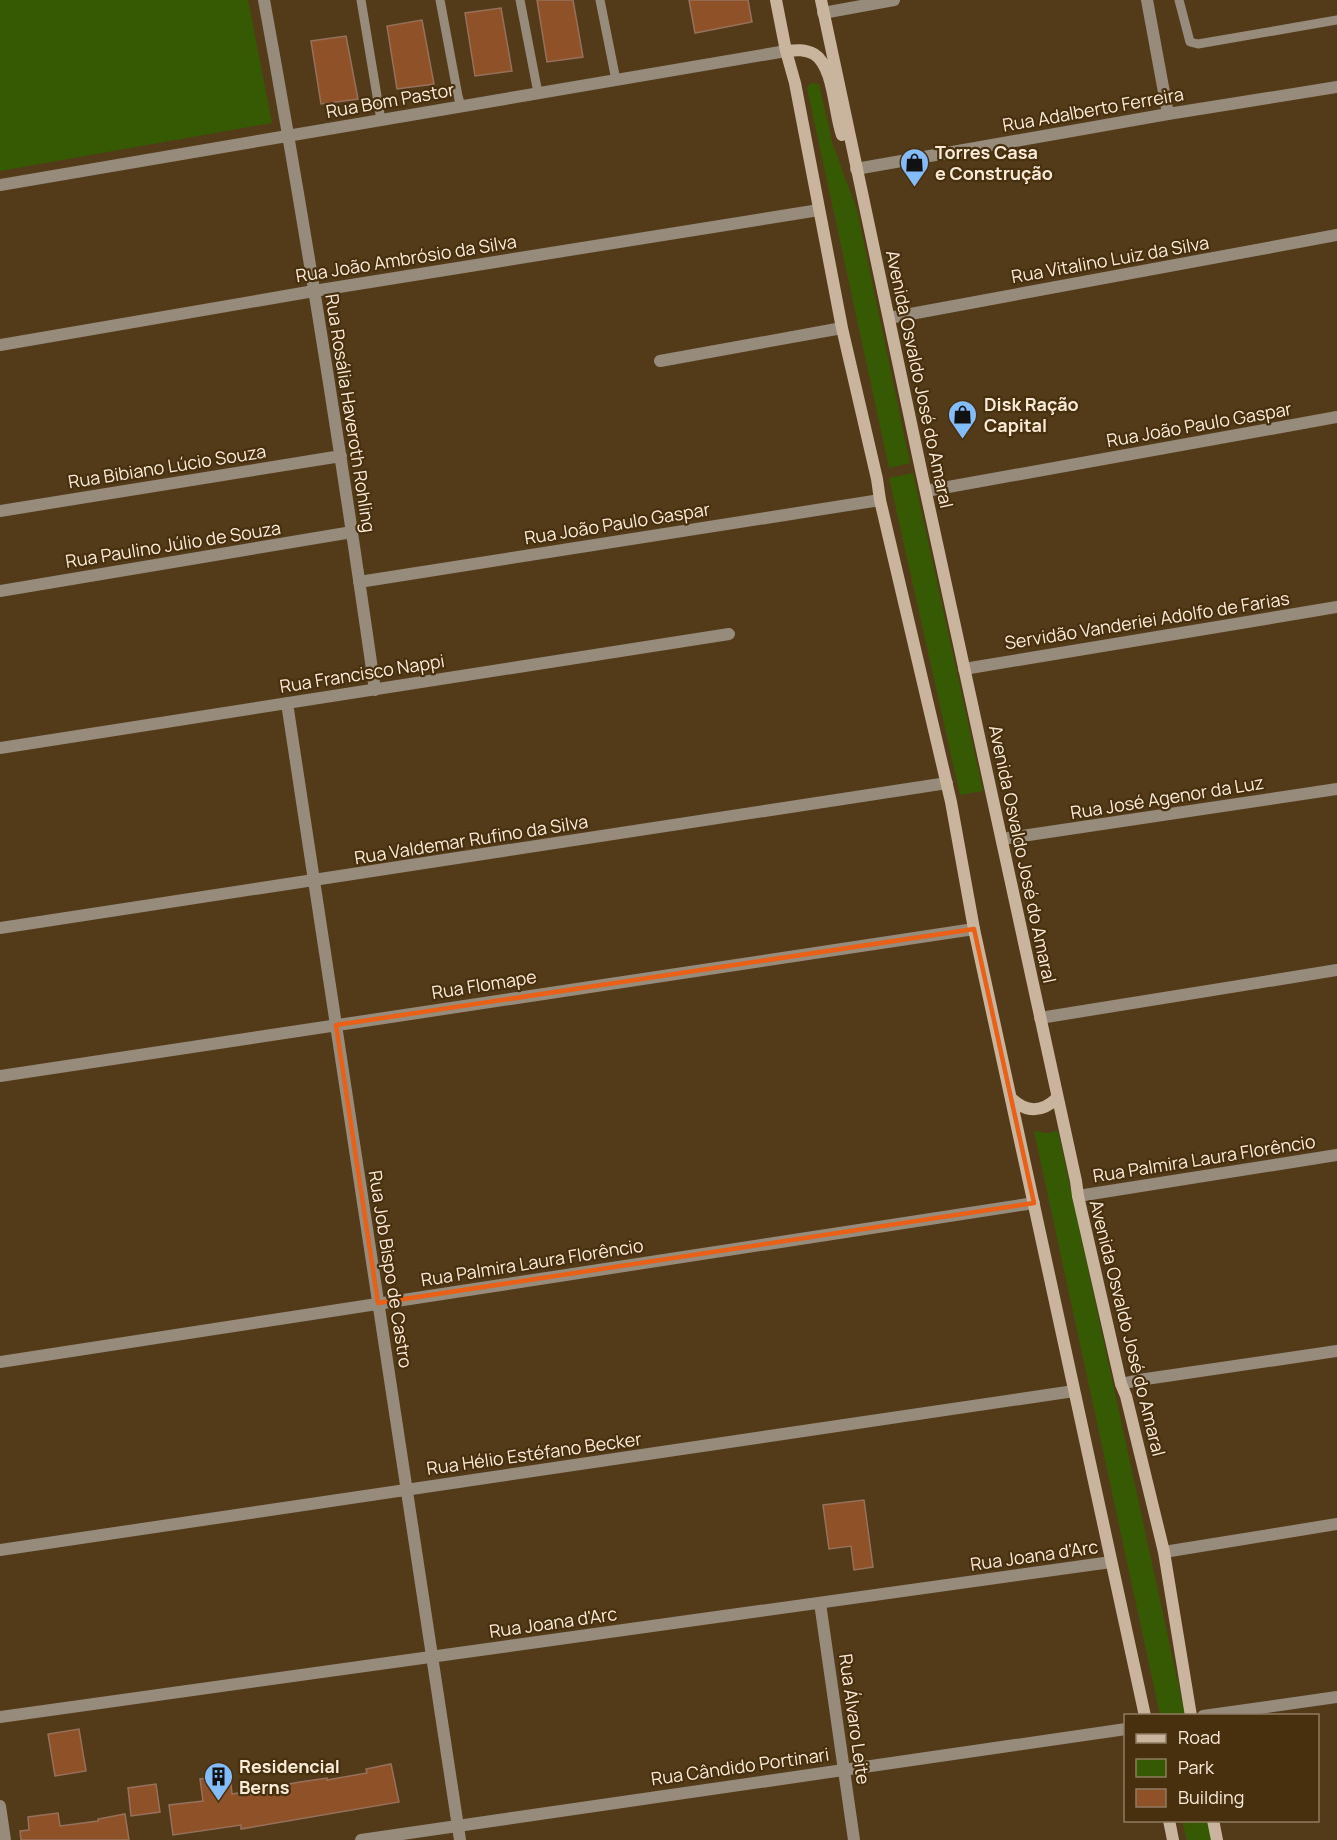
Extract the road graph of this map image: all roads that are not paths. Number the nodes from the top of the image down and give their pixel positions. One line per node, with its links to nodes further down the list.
1 (264, 0): 19 (street, Rua Rosália Haveroth Rohling)
2 (361, 0): 18 (lane)
3 (440, 0): 16 (lane)
4 (520, 0): 15 (lane)
5 (600, 0): 13 (lane)
6 (776, 0): 12 (main road)
7 (894, 0): 10 (street)
8 (1147, 0): 17 (street)
9 (1179, 0): 11 (lane)
10 (822, 6): 20 (main road, Avenida Osvaldo José do Amaral)
11 (1337, 20)
12 (786, 51): 13 (street, Rua Bom Pastor); 20 (main road); 22 (main road)
13 (616, 80): 15 (street, Rua Bom Pastor)
14 (1337, 87): 17 (street, Rua Adalberto Ferreira)
15 (538, 93): 16 (street, Rua Bom Pastor)
16 (461, 106): 18 (street, Rua Bom Pastor)
17 (1168, 114): 20 (street, Rua Adalberto Ferreira)
18 (381, 120): 19 (street, Rua Bom Pastor)
19 (289, 135): 21 (street, Rua Bom Pastor); 24 (street, Rua Rosália Haveroth Rohling)
20 (856, 169): 25 (main road, Avenida Osvaldo José do Amaral)
21 (0, 185)
22 (819, 210): 24 (street, Rua João Ambrósio da Silva); 26 (main road)
23 (1337, 236): 25 (street, Rua Vitalino Luiz da Silva)
24 (314, 291): 27 (street, Rua João Ambrósio da Silva); 30 (street, Rua Rosália Haveroth Rohling)
25 (889, 318): 31 (main road, Avenida Osvaldo José do Amaral)
26 (842, 328): 28 (street); 32 (main road)
27 (0, 345)
28 (660, 361)
29 (1337, 417): 31 (street, Rua João Paulo Gaspar)
30 (341, 456): 33 (street, Rua Bibiano Lúcio Souza); 34 (street, Rua Rosália Haveroth Rohling)
31 (926, 491): 39 (main road, Avenida Osvaldo José do Amaral)
32 (880, 500): 35 (street, Rua João Paulo Gaspar); 43 (main road)
33 (0, 511)
34 (352, 532): 35 (street, Rua Rosália Haveroth Rohling); 36 (street, Rua Paulino Júlio de Souza)
35 (360, 582): 40 (street, Rua Rosália Haveroth Rohling)
36 (0, 591)
37 (1337, 607): 39 (street, Servidão Vanderiei Adolfo de Farias)
38 (729, 634): 40 (street, Rua Francisco Nappi)
39 (964, 669): 45 (main road, Avenida Osvaldo José do Amaral)
40 (375, 690): 41 (street, Rua Francisco Nappi)
41 (287, 703): 42 (street, Rua Francisco Nappi); 46 (street, Rua Job Bispo de Castro)
42 (0, 748)
43 (947, 783): 46 (street, Rua Valdemar Rufino da Silva); 48 (main road)
44 (1337, 789): 45 (street, Rua José Agenor da Luz)
45 (1002, 839): 50 (main road, Avenida Osvaldo José do Amaral)
46 (314, 881): 47 (street, Rua Valdemar Rufino da Silva); 51 (street, Rua Job Bispo de Castro)
47 (0, 928)
48 (974, 928): 51 (street, Rua Flomape); 53 (main road)
49 (1337, 970): 50 (street)
50 (1040, 1018): 54 (main road, Avenida Osvaldo José do Amaral)
51 (336, 1025): 52 (street, Rua Flomape); 58 (street, Rua Job Bispo de Castro)
52 (0, 1076)
53 (1011, 1098): 54 (main road); 57 (main road)
54 (1057, 1098): 56 (main road, Avenida Osvaldo José do Amaral)
55 (1337, 1155): 56 (street, Rua Palmira Laura Florêncio)
56 (1078, 1196): 61 (main road, Avenida Osvaldo José do Amaral)
57 (1034, 1203): 58 (street, Rua Palmira Laura Florêncio); 62 (main road)
58 (378, 1303): 60 (street, Rua Palmira Laura Florêncio); 63 (street, Rua Job Bispo de Castro)
59 (1337, 1351): 61 (street)
60 (0, 1362)
61 (1121, 1384): 66 (main road, Avenida Osvaldo José do Amaral)
62 (1074, 1391): 63 (street, Rua Hélio Estéfano Becker); 67 (main road)
63 (407, 1490): 65 (street, Rua Hélio Estéfano Becker); 69 (street, Rua Job Bispo de Castro)
64 (1337, 1524): 66 (street)
65 (0, 1550)
66 (1164, 1552): 72 (main road, Avenida Osvaldo José do Amaral)
67 (1111, 1562): 68 (street, Rua Joana d'Arc); 71 (main road)
68 (820, 1603): 69 (street, Rua Joana d'Arc); 76 (street, Rua Álvaro Leite)
69 (433, 1657): 74 (street, Rua Joana d'Arc); 80 (street, Rua Job Bispo de Castro)
70 (1337, 1697): 73 (street)
71 (1145, 1714)
72 (1191, 1714)
73 (1217, 1714)
74 (0, 1717)
75 (1124, 1729): 76 (street, Rua Cândido Portinari)
76 (844, 1769): 80 (street, Rua Cândido Portinari); 84 (street, Rua Álvaro Leite)
77 (0, 1806): 81 (street)
78 (1168, 1822): 85 (main road)
79 (1213, 1822): 86 (main road)
80 (458, 1826): 82 (street, Rua Cândido Portinari); 83 (street, Rua Job Bispo de Castro)
81 (5, 1840)
82 (361, 1840)
83 (460, 1840)
84 (854, 1840)
85 (1173, 1840)
86 (1217, 1840)

